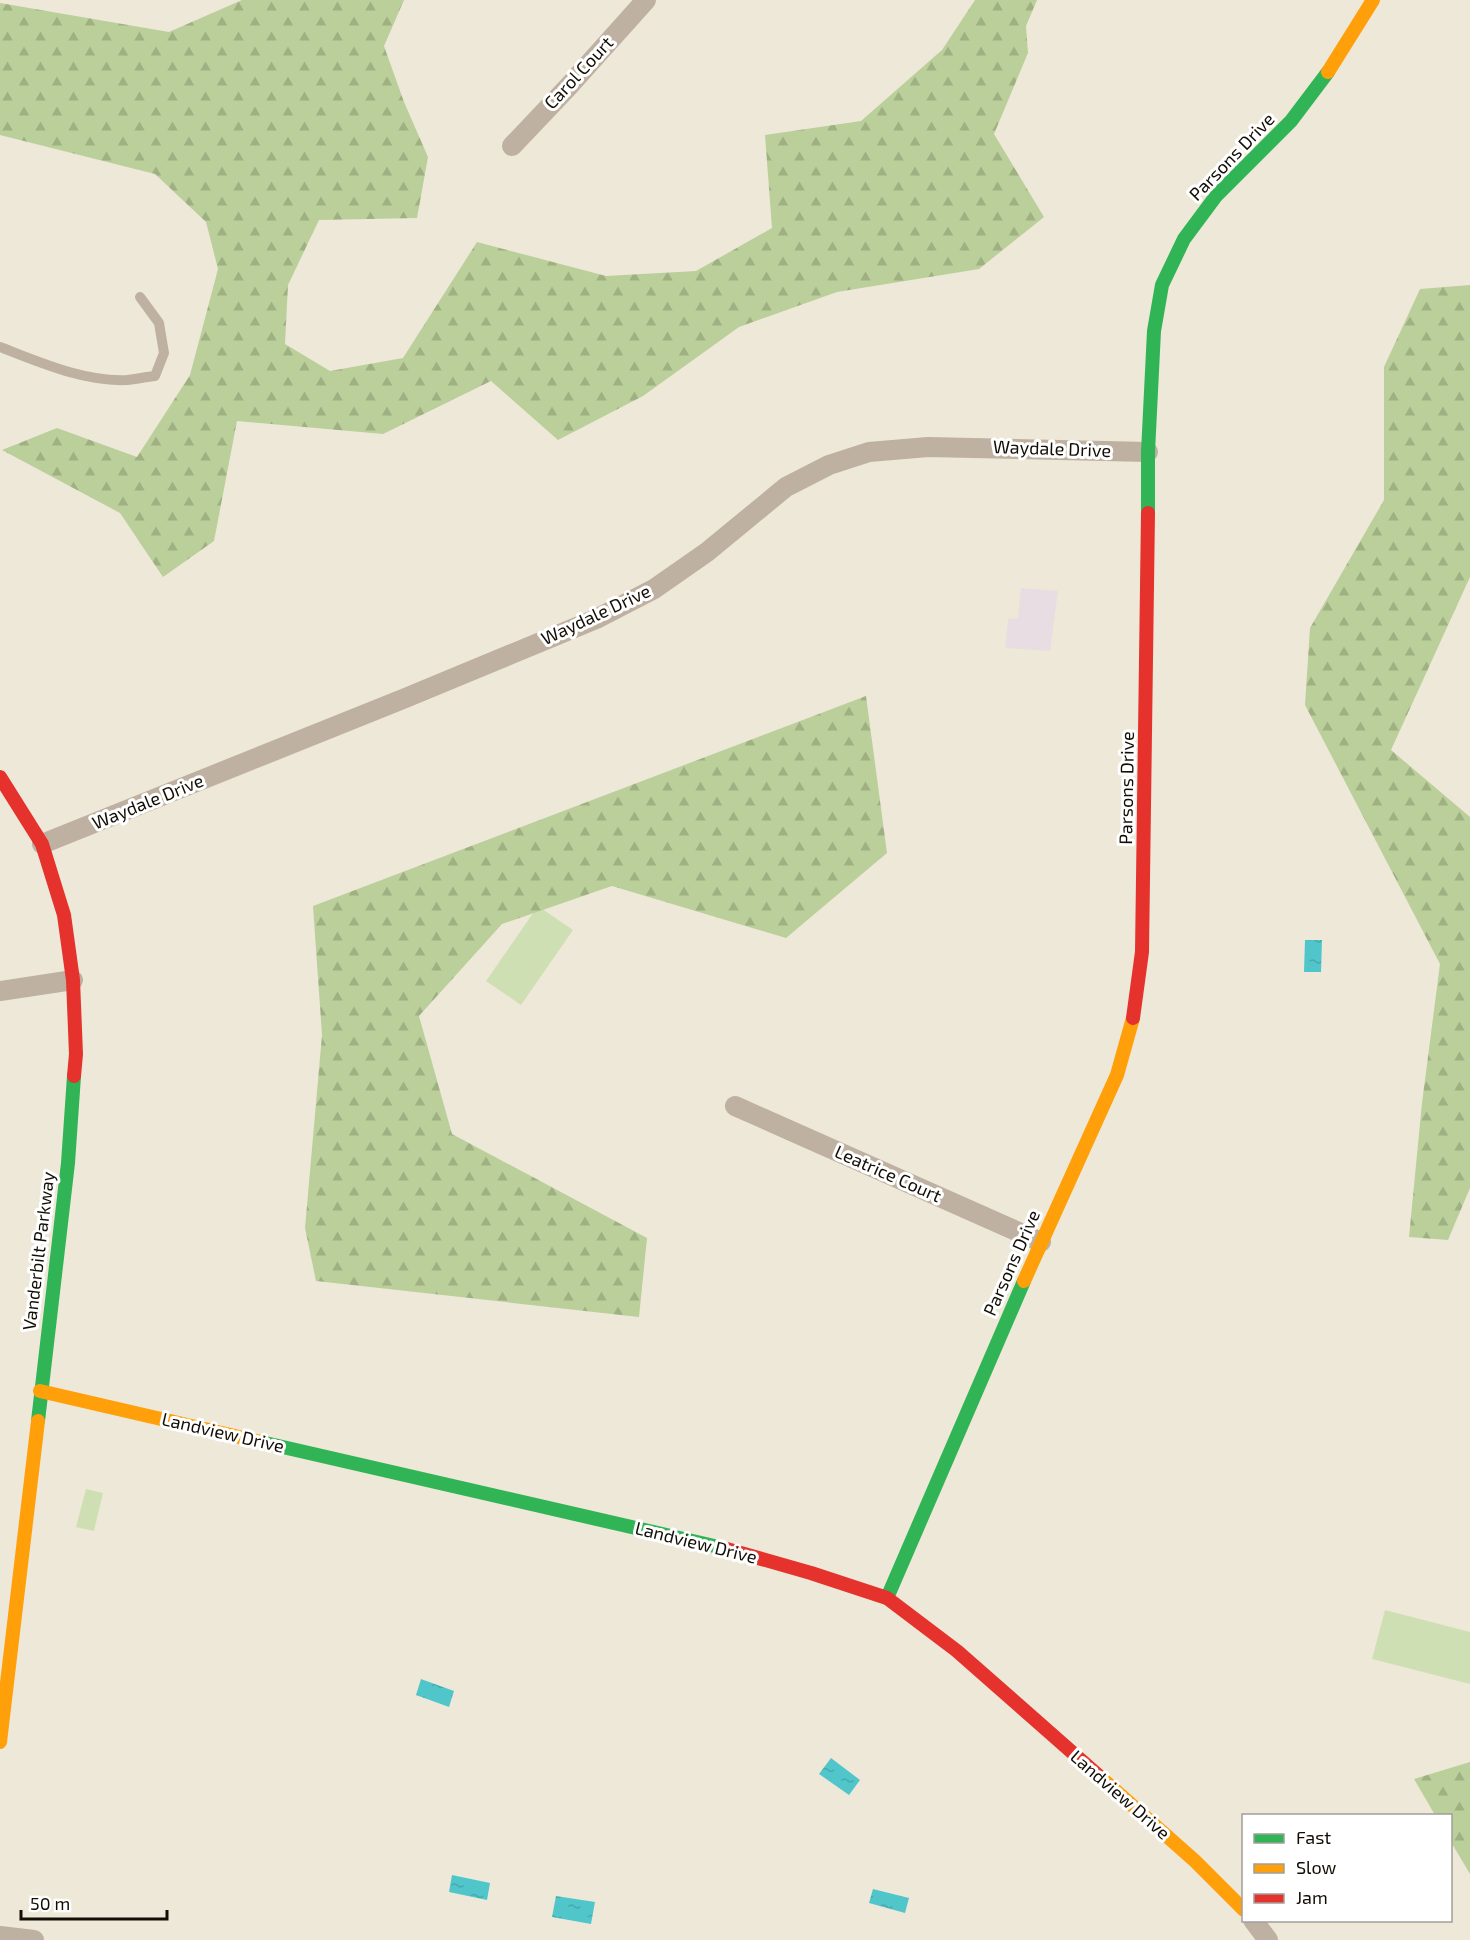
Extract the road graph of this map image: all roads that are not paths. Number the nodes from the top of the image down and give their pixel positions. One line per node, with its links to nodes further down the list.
1 (646, 0): 3 (street, Carol Court)
2 (1373, 0): 6 (street, Parsons Drive)
3 (512, 146)
4 (140, 297): 5 (lane)
5 (0, 347)
6 (1148, 452): 8 (street, Waydale Drive); 12 (street, Parsons Drive)
7 (0, 777): 8 (street, Vanderbilt Parkway)
8 (42, 844): 9 (street, Vanderbilt Parkway)
9 (73, 980): 10 (street); 13 (street, Vanderbilt Parkway)
10 (0, 991)
11 (735, 1107): 12 (street, Leatrice Court)
12 (1041, 1242): 14 (street, Parsons Drive)
13 (40, 1391): 14 (street, Landview Drive); 15 (street, Vanderbilt Parkway)
14 (887, 1598): 16 (street, Landview Drive)
15 (0, 1742)
16 (1242, 1908)
17 (1255, 1922): 20 (street)
18 (0, 1936): 19 (street)
19 (34, 1940)
20 (1268, 1940)

